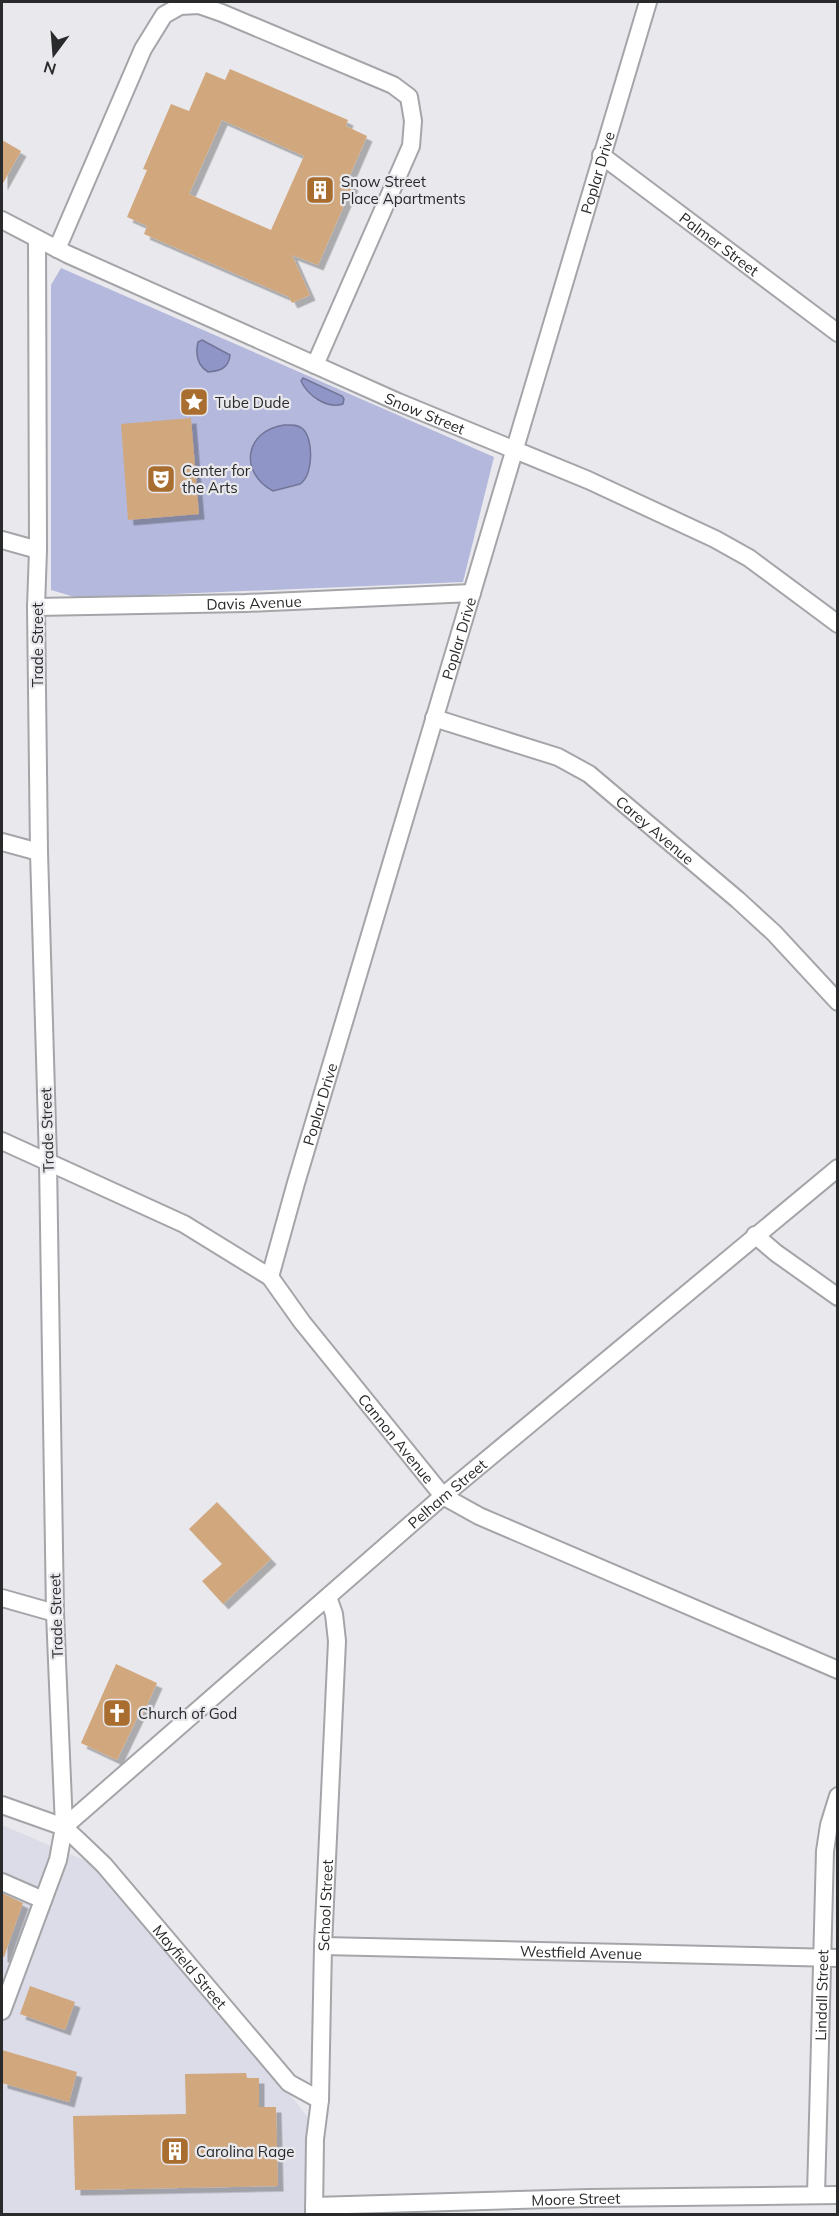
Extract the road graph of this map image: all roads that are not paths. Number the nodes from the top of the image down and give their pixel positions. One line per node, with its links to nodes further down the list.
1 (648, 2): 2 (street, Poplar Drive)
2 (601, 155): 6 (street, Palmer Street); 8 (street, Poplar Drive)
3 (2, 220): 4 (street, Snow Street)
4 (37, 239): 5 (street, Snow Street); 10 (street, Trade Street)
5 (57, 249): 7 (street, Snow Street); 7 (street)
6 (837, 333)
7 (315, 365): 8 (street, Snow Street)
8 (513, 451): 11 (street, Poplar Drive); 13 (street, Snow Street)
9 (2, 540): 10 (street)
10 (38, 550): 12 (street, Trade Street)
11 (472, 593): 12 (street, Davis Avenue); 14 (street, Poplar Drive)
12 (36, 607): 16 (street, Trade Street)
13 (837, 624)
14 (434, 718): 17 (street, Carey Avenue); 22 (street, Poplar Drive)
15 (2, 842): 16 (street)
16 (39, 852): 19 (street, Trade Street)
17 (837, 1002)
18 (2, 1141): 19 (street, Cannon Avenue)
19 (48, 1161): 22 (street, Cannon Avenue); 27 (street, Trade Street)
20 (837, 1168): 21 (street, Pelham Street)
21 (754, 1236): 23 (street); 24 (street, Pelham Street)
22 (270, 1277): 24 (street, Cannon Avenue)
23 (837, 1297)
24 (443, 1496): 25 (street, Pelham Street); 28 (street, Cannon Avenue)
25 (328, 1597): 31 (street, Pelham Street); 34 (street, School Street)
26 (2, 1599): 27 (street)
27 (55, 1613): 31 (street, Trade Street)
28 (837, 1670)
29 (837, 1796): 35 (street, Lindall Street)
30 (2, 1805): 31 (street)
31 (64, 1827): 33 (street, Trade Street); 38 (street, Mayfield Street)
32 (2, 1882): 33 (street)
33 (43, 1900): 36 (street, Trade Street)
34 (323, 1946): 35 (street, Westfield Avenue); 38 (street, School Street)
35 (830, 1957): 39 (street, Lindall Street)
36 (7, 1976): 37 (street, Trade Street)
37 (2, 2011)
38 (320, 2100): 41 (street, School Street)
39 (816, 2195): 40 (street, Moore Street); 41 (street, Moore Street)
40 (837, 2195)
41 (314, 2210)

